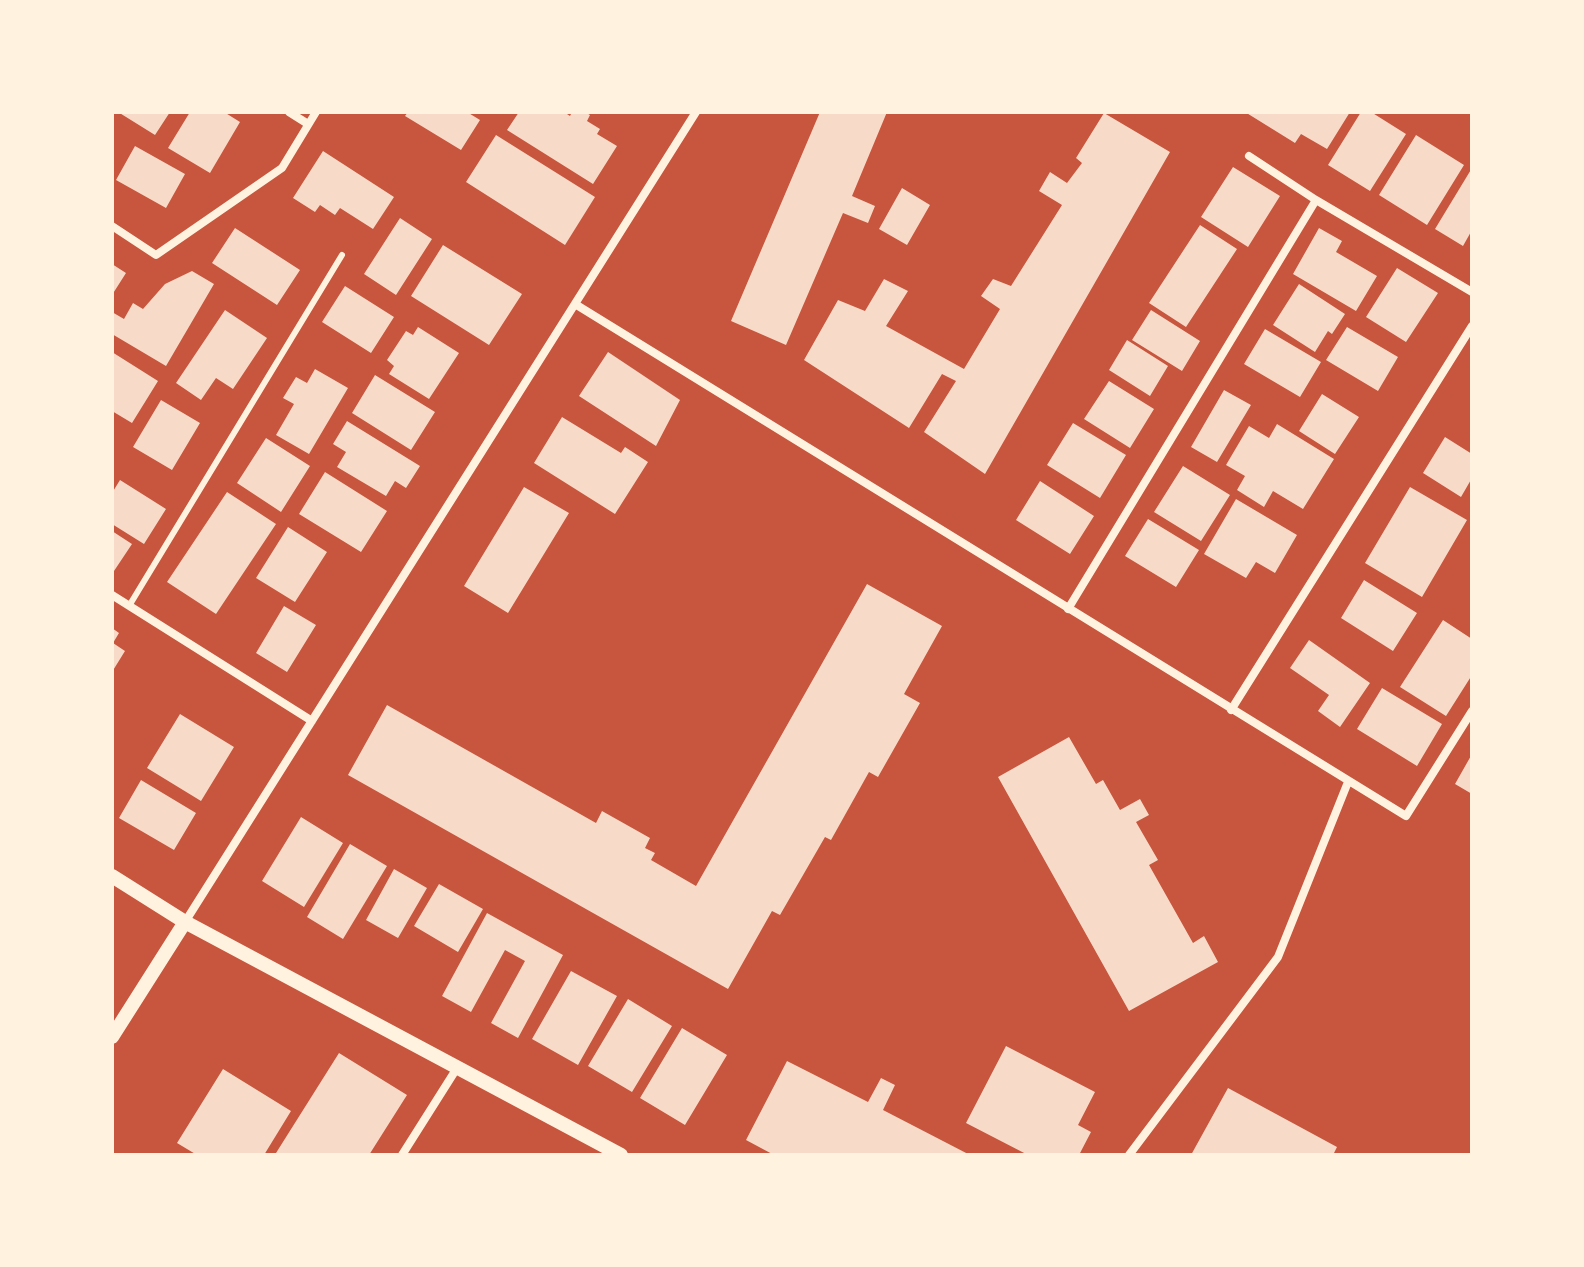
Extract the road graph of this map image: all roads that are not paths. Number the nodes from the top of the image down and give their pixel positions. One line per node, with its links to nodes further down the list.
1 (289, 112): 4 (street)
2 (316, 112): 4 (street)
3 (696, 112): 10 (street)
4 (308, 124): 7 (street)
5 (1249, 156): 6 (street)
6 (1316, 200): 9 (street); 14 (street)
7 (112, 226)
8 (342, 255): 13 (lane)
9 (1472, 292)
10 (575, 304): 14 (street); 17 (street)
11 (1472, 326): 15 (street)
12 (112, 595): 13 (street)
13 (129, 606): 17 (street)
14 (1068, 609): 15 (street)
15 (1231, 710): 18 (street)
16 (1472, 711): 18 (street)
17 (312, 721): 20 (street)
18 (1348, 782): 25 (street)
19 (112, 876): 20 (street)
20 (185, 922): 21 (street); 22 (street)
21 (112, 1037)
22 (457, 1068): 23 (street); 24 (street)
23 (402, 1155)
24 (621, 1155)
25 (1129, 1155)

